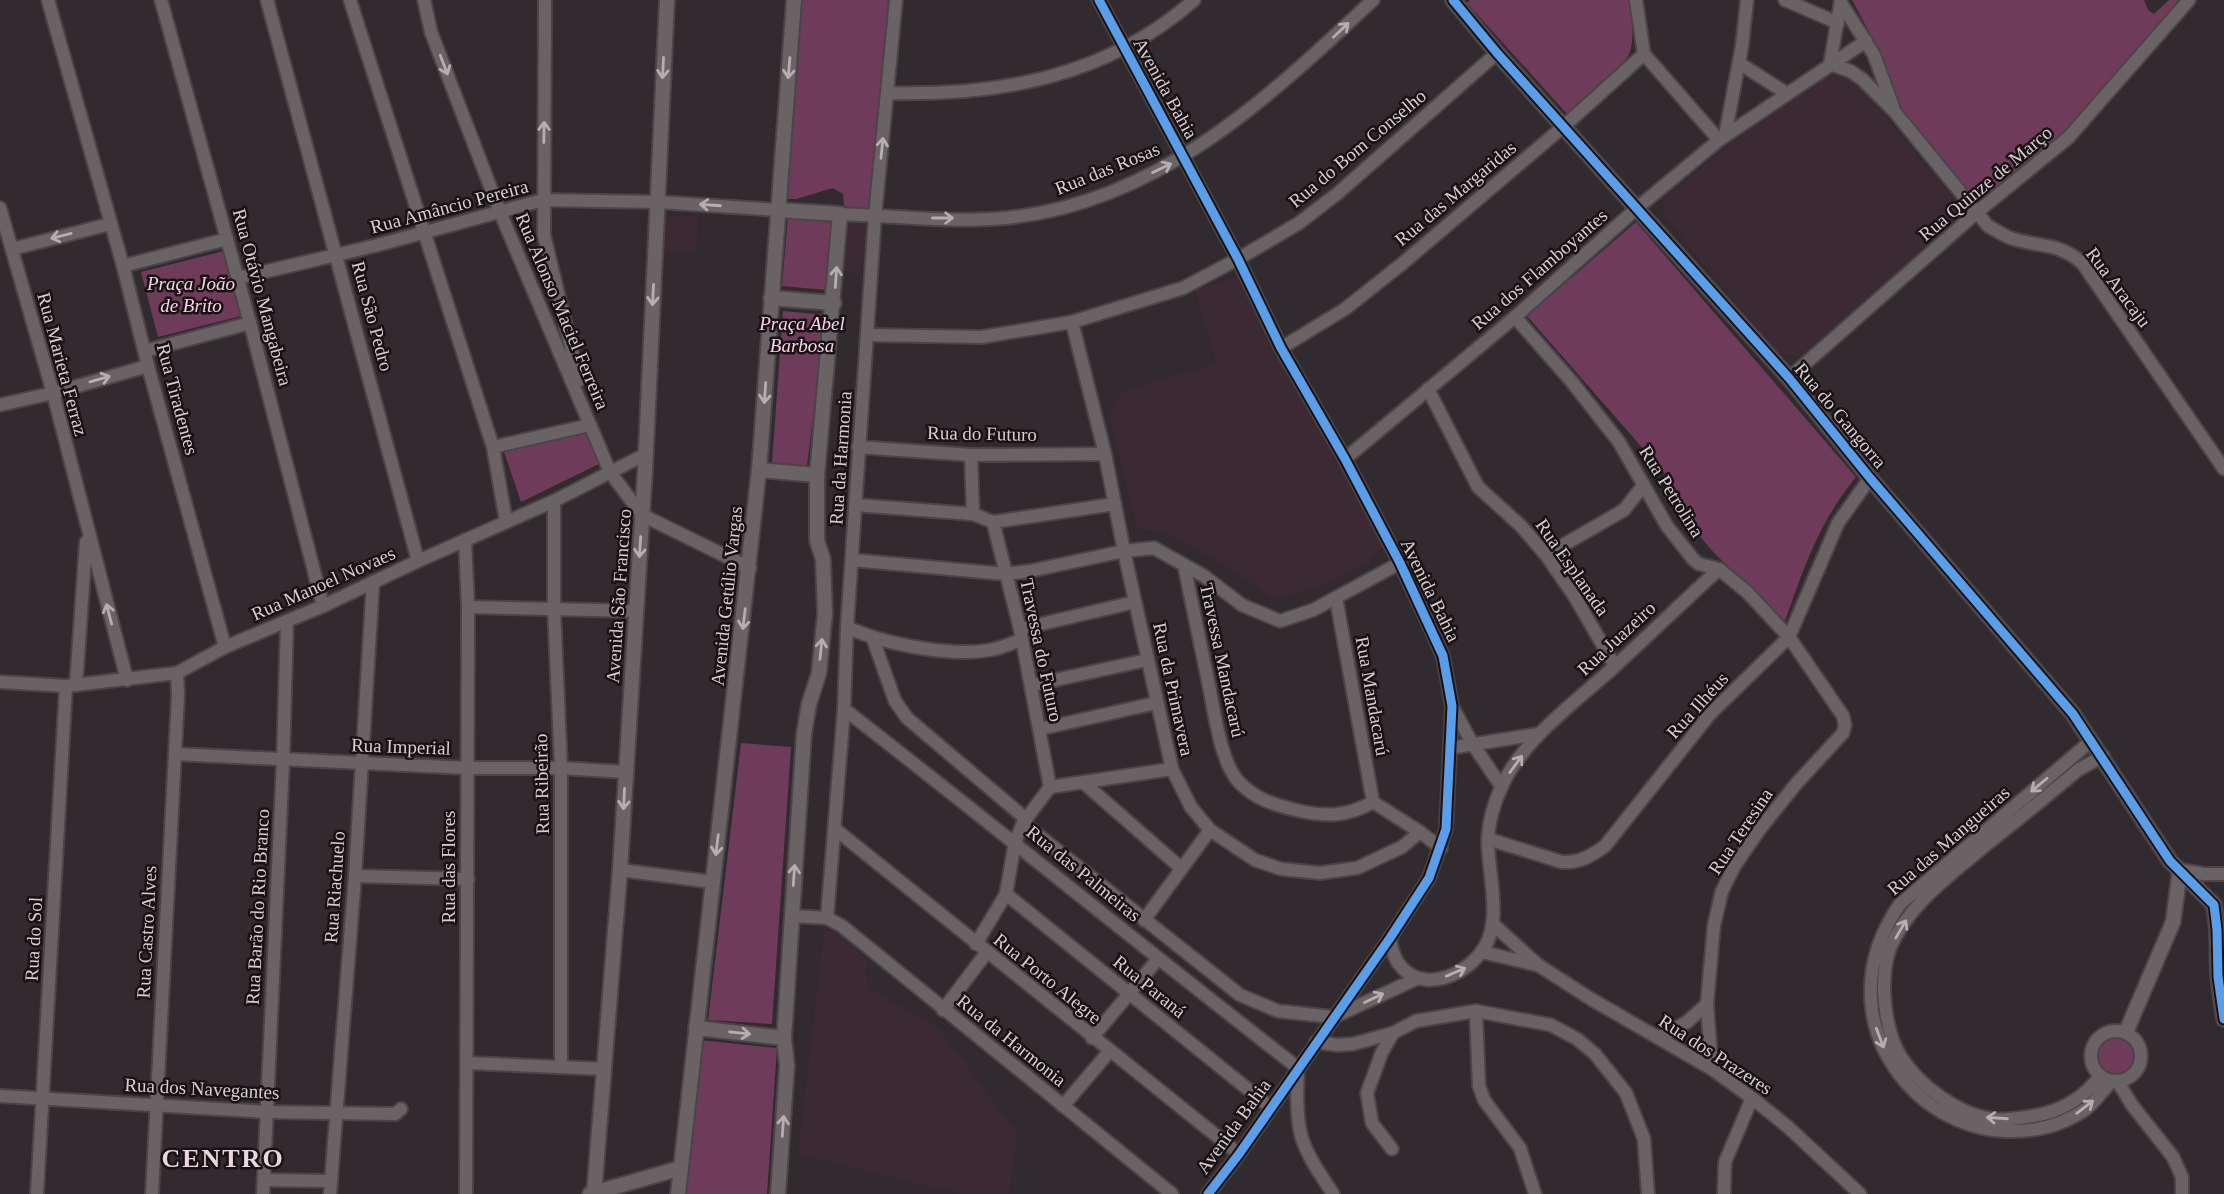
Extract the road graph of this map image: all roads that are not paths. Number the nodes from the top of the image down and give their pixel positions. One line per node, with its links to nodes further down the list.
1 (48, 0): 41 (street, Rua Tiradentes)
2 (162, 0): 43 (street, Rua Otávio Mangabeira)
3 (267, 0): 45 (street, Rua São Pedro)
4 (350, 0): 42 (street)
5 (424, 0): 37 (street, Rua Alonso Maciel Ferreira, one-way to 37)
6 (545, 0): 32 (street, one-way to 6)
7 (667, 0): 33 (street, Avenida São Francisco, one-way to 33)
8 (794, 0): 36 (street, Avenida Getúlio Vargas, one-way to 36)
9 (896, 0): 26 (street, Rua da Harmonia)
10 (1099, 0): 21 (street, Avenida Bahia)
11 (1194, 0): 21 (street)
12 (1373, 0): 31 (street, Rua das Rosas, one-way to 12)
13 (1636, 0): 23 (street)
14 (1747, 0): 24 (street)
15 (1785, 0): 19 (street)
16 (2189, 0): 38 (street, Rua Quinze de Março)
17 (1458, 1): 22 (street, Rua do Gangorra)
18 (1841, 1): 19 (street); 20 (street, Rua Aracaju)
19 (1838, 23): 25 (street)
20 (1866, 41): 25 (street, Rua dos Flamboyantes); 28 (street, Rua Aracaju)
21 (1125, 48): 26 (street); 31 (street, Avenida Bahia)
22 (1497, 53): 29 (street, Rua do Gangorra); 46 (street, Rua do Bom Conselho)
23 (1644, 54): 29 (street, Rua das Margaridas); 30 (street)
24 (1739, 64): 27 (street); 30 (street)
25 (1830, 64): 27 (street, Rua dos Flamboyantes); 28 (street, Rua Aracaju)
26 (887, 93): 40 (street, Rua da Harmonia, one-way to 26)
27 (1786, 93): 30 (street, Rua dos Flamboyantes)
28 (1894, 111): 38 (street, Rua Aracaju)
29 (1564, 126): 35 (street, Rua do Gangorra); 55 (street, Rua das Margaridas)
30 (1722, 138): 35 (street, Rua dos Flamboyantes)
31 (1184, 157): 40 (street, Rua das Rosas, one-way to 31); 46 (street, Avenida Bahia)
32 (543, 200): 33 (street, Rua Amâncio Pereira); 37 (street, Rua Amâncio Pereira); 62 (street)
33 (658, 202): 36 (street, Rua Amâncio Pereira, one-way to 33); 65 (street, Avenida São Francisco, one-way to 65)
34 (0, 208): 44 (street, Rua Marieta Ferraz)
35 (1636, 209): 51 (street, Rua dos Flamboyantes); 58 (street, Rua do Gangorra)
36 (778, 210): 39 (street, Rua Amâncio Pereira); 49 (street, Avenida Getúlio Vargas)
37 (500, 212): 42 (street, Rua Amâncio Pereira); 62 (street, Rua Alonso Maciel Ferreira)
38 (1976, 213): 58 (street, Rua Quinze de Março); 69 (street, Rua Aracaju)
39 (840, 214): 40 (street, Rua das Rosas); 50 (street, one-way to 39)
40 (875, 215): 54 (street, Rua da Harmonia)
41 (110, 224): 44 (street, one-way to 44); 47 (street, Rua Tiradentes)
42 (424, 232): 45 (street, Rua Amâncio Pereira); 63 (street)
43 (227, 239): 47 (street); 48 (street, Rua Otávio Mangabeira)
44 (12, 249): 60 (street, Rua Marieta Ferraz)
45 (336, 256): 48 (street, Rua Amâncio Pereira); 87 (street, Rua São Pedro)
46 (1238, 259): 52 (street, Rua do Bom Conselho); 55 (street, Avenida Bahia)
47 (123, 266): 56 (street, Rua Tiradentes)
48 (238, 278): 53 (street, Rua Otávio Mangabeira)
49 (771, 298): 50 (street); 70 (street, Avenida Getúlio Vargas, one-way to 70)
50 (834, 303): 72 (street)
51 (1515, 317): 59 (street, Rua dos Flamboyantes); 74 (street, Rua Petrolina)
52 (1072, 322): 54 (street, Rua do Bom Conselho); 66 (street, Rua da Primavera)
53 (250, 323): 56 (street); 96 (street, Rua Otávio Mangabeira)
54 (868, 335): 64 (street, Rua da Harmonia)
55 (1281, 348): 68 (street, Avenida Bahia)
56 (145, 351): 57 (street, Rua Tiradentes)
57 (148, 366): 60 (street, one-way to 57); 105 (street, Rua Tiradentes)
58 (1788, 378): 73 (street, Rua do Gangorra)
59 (1428, 389): 68 (street, Rua dos Flamboyantes); 85 (street, Rua Esplanada)
60 (53, 393): 61 (street); 82 (street, Rua Marieta Ferraz)
61 (0, 405)
62 (589, 421): 63 (street); 71 (street, Rua Alonso Maciel Ferreira)
63 (493, 447): 80 (street)
64 (858, 447): 67 (street, Rua do Futuro); 77 (street, Rua da Harmonia)
65 (646, 454): 71 (street, Rua Manoel Novaes); 79 (street, Avenida São Francisco)
66 (1105, 454): 67 (street, Rua do Futuro); 76 (street, Rua da Primavera)
67 (971, 455): 78 (street)
68 (1345, 459): 88 (street, Avenida Bahia)
69 (2224, 468)
70 (759, 470): 72 (street); 90 (street, Avenida Getúlio Vargas)
71 (610, 472): 75 (street, Rua Manoel Novaes); 79 (street, Rua Alonso Maciel Ferreira)
72 (817, 475): 151 (street, one-way to 72)
73 (1870, 478): 103 (street, Rua Ilhéus); 119 (street, Rua do Gangorra)
74 (1643, 486): 85 (street); 91 (street, Rua Petrolina)
75 (554, 501): 80 (street, Rua Manoel Novaes); 98 (street, Rua Ribeirão)
76 (1115, 504): 81 (street); 84 (street, Rua da Primavera)
77 (856, 505): 78 (street); 86 (street, Rua da Harmonia)
78 (973, 514): 81 (street)
79 (642, 515): 90 (street, Rua Alonso Maciel Ferreira); 99 (street, Avenida São Francisco, one-way to 99)
80 (506, 521): 83 (street, Rua Manoel Novaes)
81 (993, 522): 92 (street, Travessa do Futuro)
82 (87, 531): 109 (street, Rua Marieta Ferraz, one-way to 82); 112 (street, Rua Marieta Ferraz)
83 (465, 540): 87 (street, Rua Manoel Novaes); 97 (street, Rua das Flores)
84 (1124, 551): 89 (street); 92 (street); 95 (street, Rua da Primavera)
85 (1546, 555): 107 (street, Rua Esplanada)
86 (852, 560): 92 (street); 101 (street, Rua da Harmonia)
87 (418, 561): 93 (street, Rua Manoel Novaes)
88 (1400, 563): 94 (street); 114 (street, Avenida Bahia)
89 (1184, 565): 94 (street); 133 (street, Travessa Mandacarú)
90 (750, 568): 148 (street, Avenida Getúlio Vargas, one-way to 148)
91 (1718, 569): 103 (street, Rua Petrolina); 107 (street, Rua Juazeiro)
92 (1005, 574): 102 (street, Travessa do Futuro)
93 (373, 582): 96 (street, Rua Manoel Novaes); 125 (street, Rua Riachuelo)
94 (1336, 598): 133 (street, Rua Mandacarú)
95 (1135, 602): 102 (street); 106 (street, Rua da Primavera)
96 (323, 606): 100 (street, Rua Manoel Novaes)
97 (468, 607): 98 (street); 126 (street, Rua das Flores)
98 (554, 609): 99 (street); 127 (street, Rua Ribeirão)
99 (636, 611): 129 (street, Avenida São Francisco)
100 (287, 621): 105 (street, Rua Manoel Novaes); 124 (street, Rua Barão do Rio Branco)
101 (847, 626): 104 (street); 115 (street, Rua da Harmonia)
102 (1020, 634): 104 (street); 111 (street, Travessa do Futuro)
103 (1789, 637): 118 (street, Rua Petrolina); 138 (street, Rua Ilhéus)
104 (873, 639): 134 (street, Rua das Palmeiras)
105 (225, 647): 108 (street, Rua Manoel Novaes)
106 (1147, 660): 111 (street); 113 (street, Rua da Primavera)
107 (1615, 666): 117 (street, Rua Juazeiro)
108 (177, 673): 109 (street, Rua Manoel Novaes); 122 (street, Rua Castro Alves)
109 (127, 680): 112 (street, Rua Manoel Novaes)
110 (0, 682): 112 (street, Rua Manoel Novaes)
111 (1032, 685): 116 (street, Travessa do Futuro)
112 (71, 686): 188 (street, Rua do Sol)
113 (1156, 703): 116 (street); 128 (street, Rua da Primavera)
114 (1452, 706): 120 (street, Avenida Bahia); 121 (street, Avenida Bahia)
115 (844, 709): 135 (street, Rua da Harmonia); 139 (street, Rua das Palmeiras)
116 (1040, 729): 132 (street, Travessa do Futuro)
117 (1538, 734): 120 (street); 131 (street, Rua Juazeiro, one-way to 117)
118 (1838, 740): 164 (street, Rua Teresina)
119 (2091, 741): 123 (street, Rua do Gangorra); 141 (street, Rua das Mangueiras, one-way to 141)
120 (1472, 743): 121 (street); 131 (street, Avenida Bahia)
121 (1450, 748): 140 (street, Avenida Bahia)
122 (175, 754): 124 (street, Rua Imperial); 190 (street, Rua Castro Alves)
123 (2103, 756): 141 (street, Rua das Mangueiras); 144 (street, Rua do Gangorra)
124 (283, 761): 125 (street, Rua Imperial); 194 (street, Rua Barão do Rio Branco)
125 (362, 764): 126 (street, Rua Imperial); 146 (street, Rua Riachuelo)
126 (467, 768): 127 (street, Rua Imperial); 147 (street, Rua das Flores)
127 (561, 768): 129 (street, Rua Imperial); 181 (street, Rua Ribeirão)
128 (1172, 769): 130 (street); 136 (street, Rua da Primavera)
129 (625, 772): 143 (street, Avenida São Francisco, one-way to 143)
130 (1084, 783): 132 (street); 142 (street)
131 (1501, 786): 138 (street, Rua Juazeiro)
132 (1051, 787): 134 (street)
133 (1373, 802): 137 (street)
134 (1024, 821): 139 (street); 153 (street, Rua das Palmeiras)
135 (835, 829): 152 (street, Rua da Harmonia); 157 (street, Rua Porto Alegre)
136 (1210, 830): 137 (street, Rua da Primavera); 142 (street)
137 (1420, 832): 140 (street)
138 (1488, 839): 154 (street, Rua Juazeiro)
139 (1015, 842): 149 (street); 160 (street, Rua das Palmeiras)
140 (1441, 848): 156 (street, Avenida Bahia)
141 (1960, 859): 158 (street, Rua das Mangueiras)
142 (1181, 868): 153 (street)
143 (620, 870): 148 (street); 183 (street, Avenida São Francisco)
144 (2180, 870): 145 (street); 155 (street, Rua do Gangorra); 172 (street)
145 (2224, 874)
146 (355, 876): 147 (street); 195 (street, Rua Riachuelo)
147 (468, 879): 180 (street, Rua das Flores)
148 (713, 882): 171 (street, Avenida Getúlio Vargas)
149 (1006, 894): 157 (street); 163 (street, Rua Paraná)
150 (2224, 912): 155 (street)
151 (791, 916): 152 (street); 174 (street)
152 (827, 918): 167 (street, Rua da Harmonia)
153 (1143, 920): 169 (street, Rua das Palmeiras)
154 (1493, 924): 159 (street); 161 (street, Rua dos Prazeres)
155 (2217, 930): 170 (street, Rua do Gangorra)
156 (1390, 938): 162 (street); 169 (street, Avenida Bahia)
157 (982, 948): 167 (street); 175 (street, Rua Porto Alegre)
158 (1883, 948): 165 (street, Rua das Mangueiras); 166 (street, Rua das Mangueiras)
159 (1482, 952): 161 (street, Rua dos Prazeres); 162 (street, one-way to 159)
160 (1158, 959): 163 (street); 182 (street, Rua das Palmeiras)
161 (1538, 965): 176 (street, Rua dos Prazeres)
162 (1416, 979): 169 (street, one-way to 162)
163 (1128, 993): 175 (street); 192 (street, Rua Paraná)
164 (1707, 1004): 176 (street); 184 (street, Rua Teresina)
165 (1885, 1006): 166 (street); 179 (street, Rua das Mangueiras)
166 (1871, 1007): 179 (street, Rua das Mangueiras, one-way to 179)
167 (943, 1010): 191 (street, Rua da Harmonia)
168 (1476, 1011): 173 (street); 213 (street); 214 (street)
169 (1333, 1017): 177 (street, Avenida Bahia)
170 (2224, 1019)
171 (696, 1028): 174 (street, one-way to 174); 200 (street, Avenida Getúlio Vargas)
172 (2126, 1032): 185 (street); 185 (street)
173 (1394, 1033): 177 (street); 198 (street)
174 (784, 1038): 209 (street, one-way to 174)
175 (1092, 1038): 178 (street, Rua Porto Alegre)
176 (1658, 1038): 184 (street, Rua dos Prazeres)
177 (1316, 1042): 182 (street, Avenida Bahia)
178 (1109, 1052): 191 (street); 199 (street, Rua Porto Alegre)
179 (1895, 1060): 189 (street, Rua das Mangueiras)
180 (468, 1063): 181 (street); 207 (street, Rua das Flores)
181 (561, 1066): 183 (street)
182 (1298, 1068): 192 (street, Avenida Bahia); 212 (street)
183 (604, 1069): 203 (street, Avenida São Francisco)
184 (1712, 1069): 187 (street, Rua dos Prazeres)
185 (2110, 1080): 196 (street, Rua das Mangueiras); 197 (street, Rua das Mangueiras, one-way to 185); 217 (street)
186 (0, 1096): 188 (street, Rua dos Navegantes)
187 (1752, 1098): 215 (street); 216 (street, Rua dos Prazeres)
188 (44, 1099): 190 (street, Rua dos Navegantes); 204 (street, Rua do Sol)
189 (1935, 1103): 196 (street, Rua das Mangueiras, one-way to 189); 197 (street, Rua das Mangueiras)
190 (156, 1105): 194 (street, Rua dos Navegantes); 205 (street, Rua Castro Alves)
191 (1063, 1106): 210 (street, Rua da Harmonia)
192 (1270, 1107): 199 (street, Avenida Bahia)
193 (401, 1110): 195 (street, Rua dos Navegantes)
194 (267, 1112): 195 (street, Rua dos Navegantes); 201 (street, Rua Barão do Rio Branco)
195 (335, 1113): 202 (street, Rua Riachuelo)
196 (2046, 1114): 197 (street)
197 (2049, 1128)
198 (1392, 1149)
199 (1238, 1154): 211 (street, Avenida Bahia)
200 (681, 1168): 203 (street); 208 (street, Avenida Getúlio Vargas)
201 (264, 1180): 202 (street); 206 (street, Rua Barão do Rio Branco)
202 (330, 1188)
203 (593, 1193)
204 (37, 1194)
205 (152, 1194)
206 (263, 1194)
207 (466, 1194)
208 (678, 1194)
209 (778, 1194)
210 (1172, 1194)
211 (1208, 1194)
212 (1333, 1194)
213 (1535, 1194)
214 (1648, 1194)
215 (1724, 1194)
216 (1860, 1194)
217 (2182, 1194)

